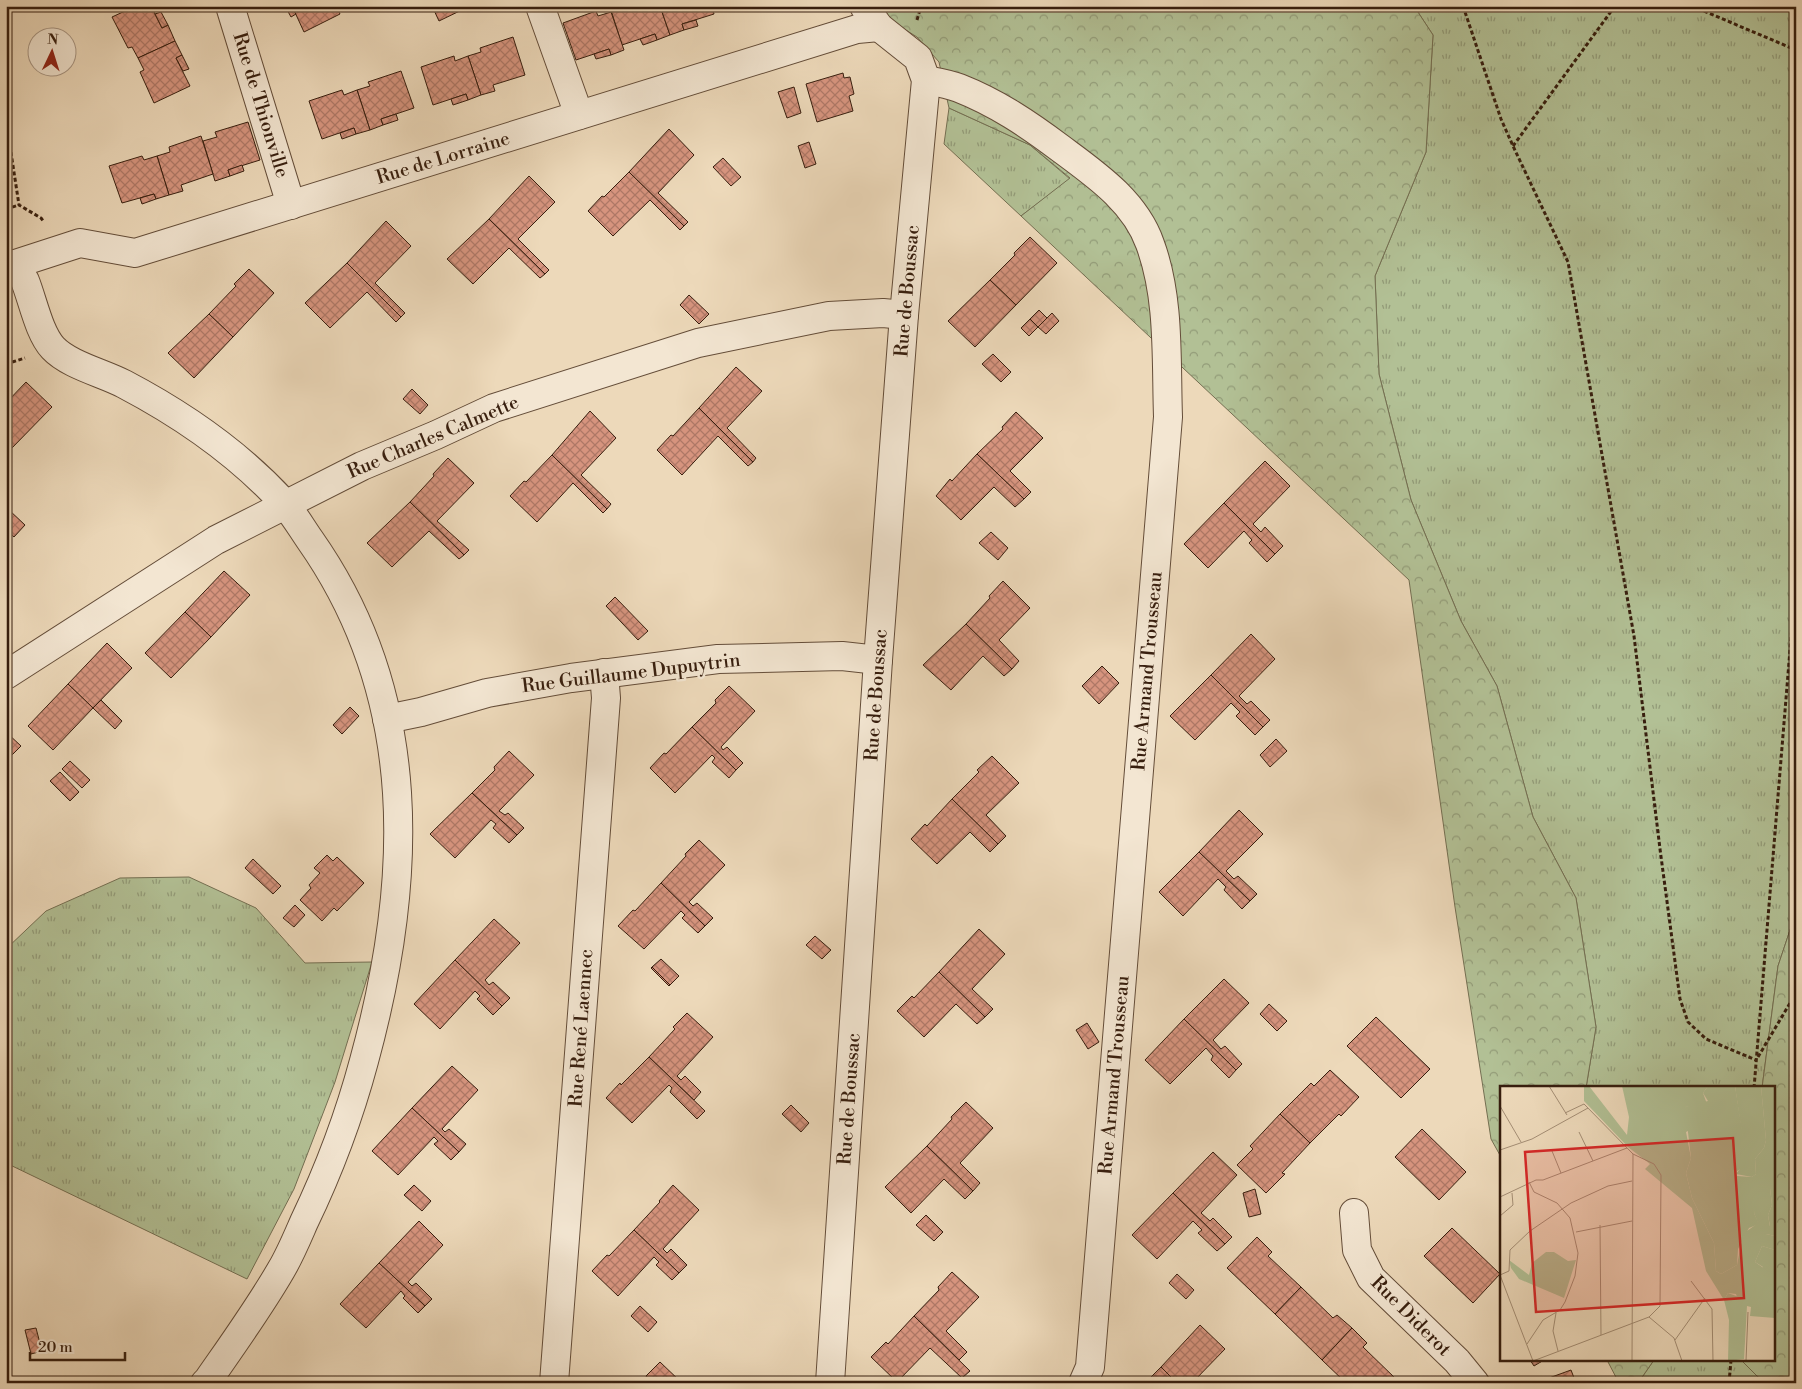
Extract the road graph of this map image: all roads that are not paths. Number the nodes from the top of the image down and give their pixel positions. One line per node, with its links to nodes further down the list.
1 (230, 6): 6 (street, Rue de Thionville)
2 (540, 6): 5 (street)
3 (872, 17): 4 (street, Rue de Boussac); 5 (street, Rue de Lorraine)
4 (926, 80): 8 (street, Rue de Boussac); 19 (street, Rue Armand Trousseau)
5 (579, 116): 6 (street, Rue de Lorraine)
6 (291, 205): 7 (street, Rue de Lorraine)
7 (11, 265): 9 (street)
8 (904, 315): 9 (street, Rue Charles Calmette); 10 (street, Rue de Boussac)
9 (285, 504): 12 (street, Rue Charles Calmette); 13 (street)
10 (878, 660): 11 (street, Rue Guillaume Dupuytrin); 18 (street, Rue de Boussac)
11 (604, 673): 13 (street, Rue Guillaume Dupuytrin); 17 (street, Rue René Laennec)
12 (6, 675)
13 (387, 719): 16 (street)
14 (1354, 1213): 15 (street, Rue Diderot)
15 (1468, 1379)
16 (204, 1383)
17 (554, 1383)
18 (830, 1383)
19 (1083, 1383)

